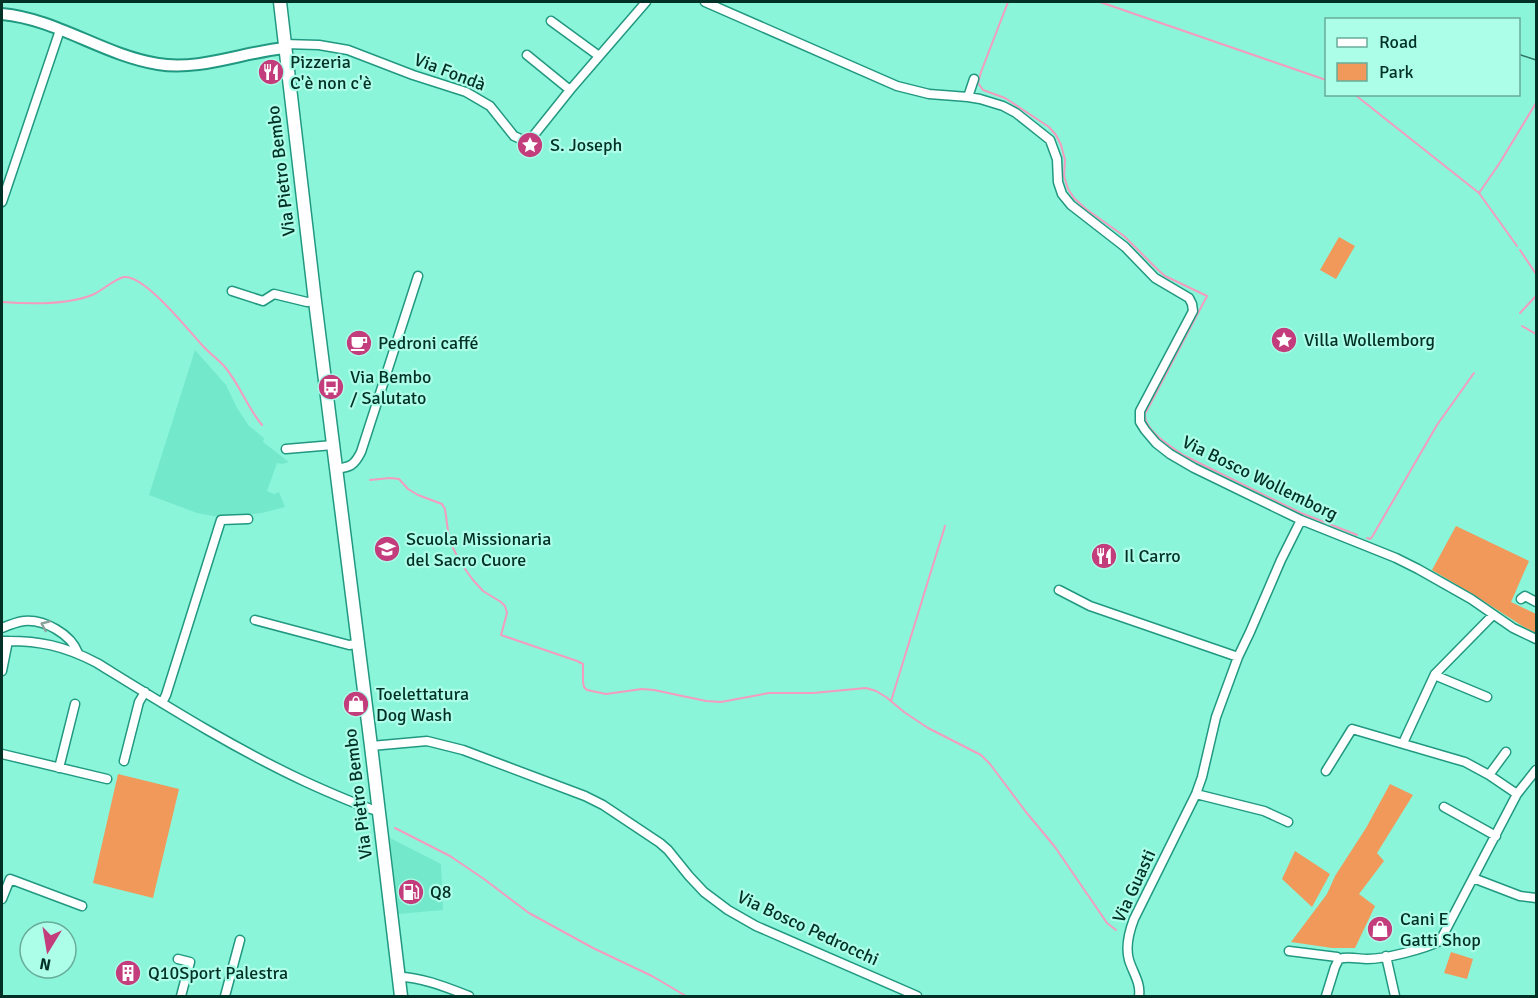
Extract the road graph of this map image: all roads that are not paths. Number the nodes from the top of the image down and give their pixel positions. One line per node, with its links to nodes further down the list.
1 (279, 2): 7 (main road, Via Pietro Bembo)
2 (646, 2): 9 (street, Via Fondà)
3 (705, 2): 12 (street)
4 (2, 14): 6 (street)
5 (551, 21): 9 (street)
6 (60, 30): 7 (street); 13 (street)
7 (284, 46): 11 (street, Via Fondà); 16 (main road, Via Pietro Bembo)
8 (527, 55): 11 (street)
9 (599, 56): 11 (street, Via Fondà)
10 (974, 79): 12 (street)
11 (570, 90)
12 (969, 97): 21 (street, Via Bosco Wollemborg)
13 (2, 202)
14 (418, 276): 19 (street)
15 (232, 291): 16 (street)
16 (315, 301): 17 (main road, Via Pietro Bembo)
17 (333, 445): 18 (street); 19 (main road, Via Pietro Bembo)
18 (286, 449)
19 (336, 469): 30 (main road, Via Pietro Bembo)
20 (248, 519): 37 (street)
21 (1301, 520): 25 (street, Via Bosco Wollemborg); 32 (street, Via Guasti)
22 (1059, 590): 32 (street)
23 (1521, 598): 24 (street)
24 (1536, 602)
25 (1493, 615): 28 (street, Via Bosco Wollemborg); 34 (street)
26 (255, 620): 30 (street)
27 (2, 628): 31 (street, one-way to 27)
28 (1536, 639)
29 (5, 641): 31 (street); 33 (street)
30 (357, 644): 40 (main road, Via Pietro Bembo)
31 (78, 653): 35 (street)
32 (1238, 657): 49 (street, Via Guasti)
33 (2, 671)
34 (1435, 674): 36 (street); 39 (street)
35 (145, 692): 37 (street); 43 (street)
36 (1487, 697)
37 (162, 703): 52 (street)
38 (75, 704): 44 (street)
39 (1403, 743): 46 (street); 47 (street)
40 (371, 746): 52 (main road, Via Pietro Bembo); 69 (street, Via Bosco Pedrocchi)
41 (1506, 752): 47 (street)
42 (2, 754): 44 (street)
43 (124, 761)
44 (59, 768): 48 (street)
45 (1536, 770): 50 (street)
46 (1326, 771)
47 (1489, 775): 50 (street)
48 (107, 779)
49 (1196, 794): 53 (street); 70 (street, Via Guasti)
50 (1517, 794): 54 (street)
51 (1444, 807): 54 (street)
52 (378, 809): 64 (main road, Via Pietro Bembo)
53 (1288, 822)
54 (1496, 836): 55 (street)
55 (1473, 878): 56 (street); 61 (street)
56 (1536, 898)
57 (2, 899): 58 (street)
58 (82, 906)
59 (240, 940): 66 (street)
60 (1289, 951): 63 (street)
61 (1386, 956): 63 (street); 72 (street)
62 (178, 959): 65 (street)
63 (1340, 959): 71 (street)
64 (399, 977): 67 (main road, Via Pietro Bembo); 68 (street)
65 (181, 996)
66 (225, 996)
67 (401, 996)
68 (469, 996)
69 (917, 996)
70 (1139, 996)
71 (1326, 996)
72 (1395, 996)

